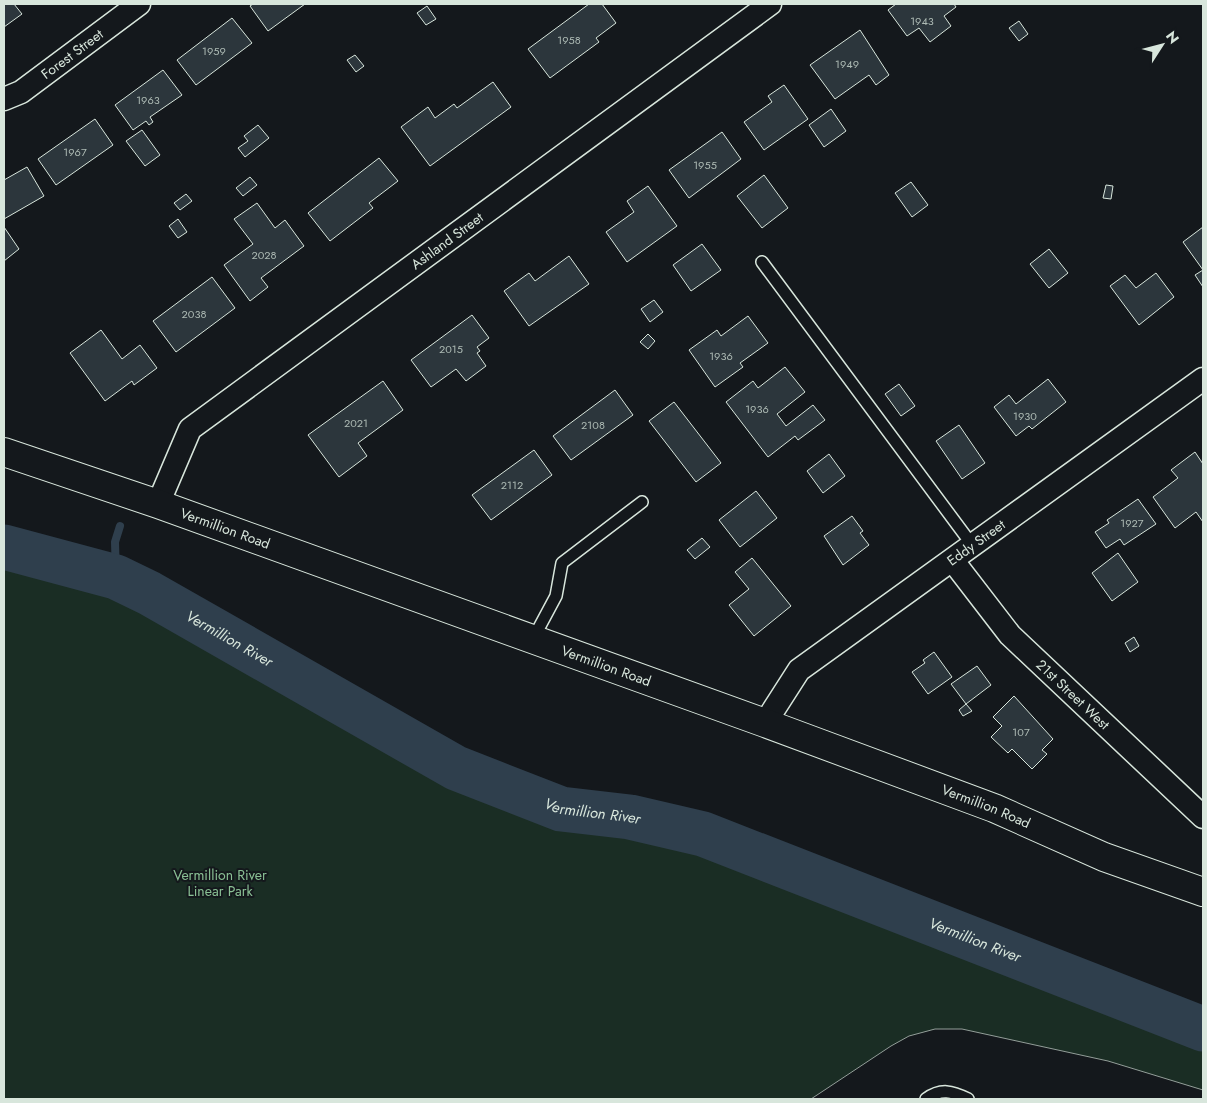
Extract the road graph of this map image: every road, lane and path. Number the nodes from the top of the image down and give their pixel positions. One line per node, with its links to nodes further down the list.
1 (140, 4): 3 (street, Forest Street)
2 (770, 4): 8 (street, Ashland Street)
3 (4, 99)
4 (762, 262): 9 (lane)
5 (1203, 379): 9 (street, Eddy Street)
6 (4, 452): 8 (main road, Vermillion Road)
7 (642, 502): 11 (lane)
8 (158, 504): 11 (main road, Vermillion Road)
9 (973, 546): 10 (street, Eddy Street)
10 (953, 561): 12 (street, Eddy Street); 13 (street, 21st Street West)
11 (533, 639): 12 (main road, Vermillion Road)
12 (765, 723): 14 (main road, Vermillion Road)
13 (1203, 817)
14 (1203, 892)
15 (926, 1099): 16 (lane)
16 (968, 1099)

